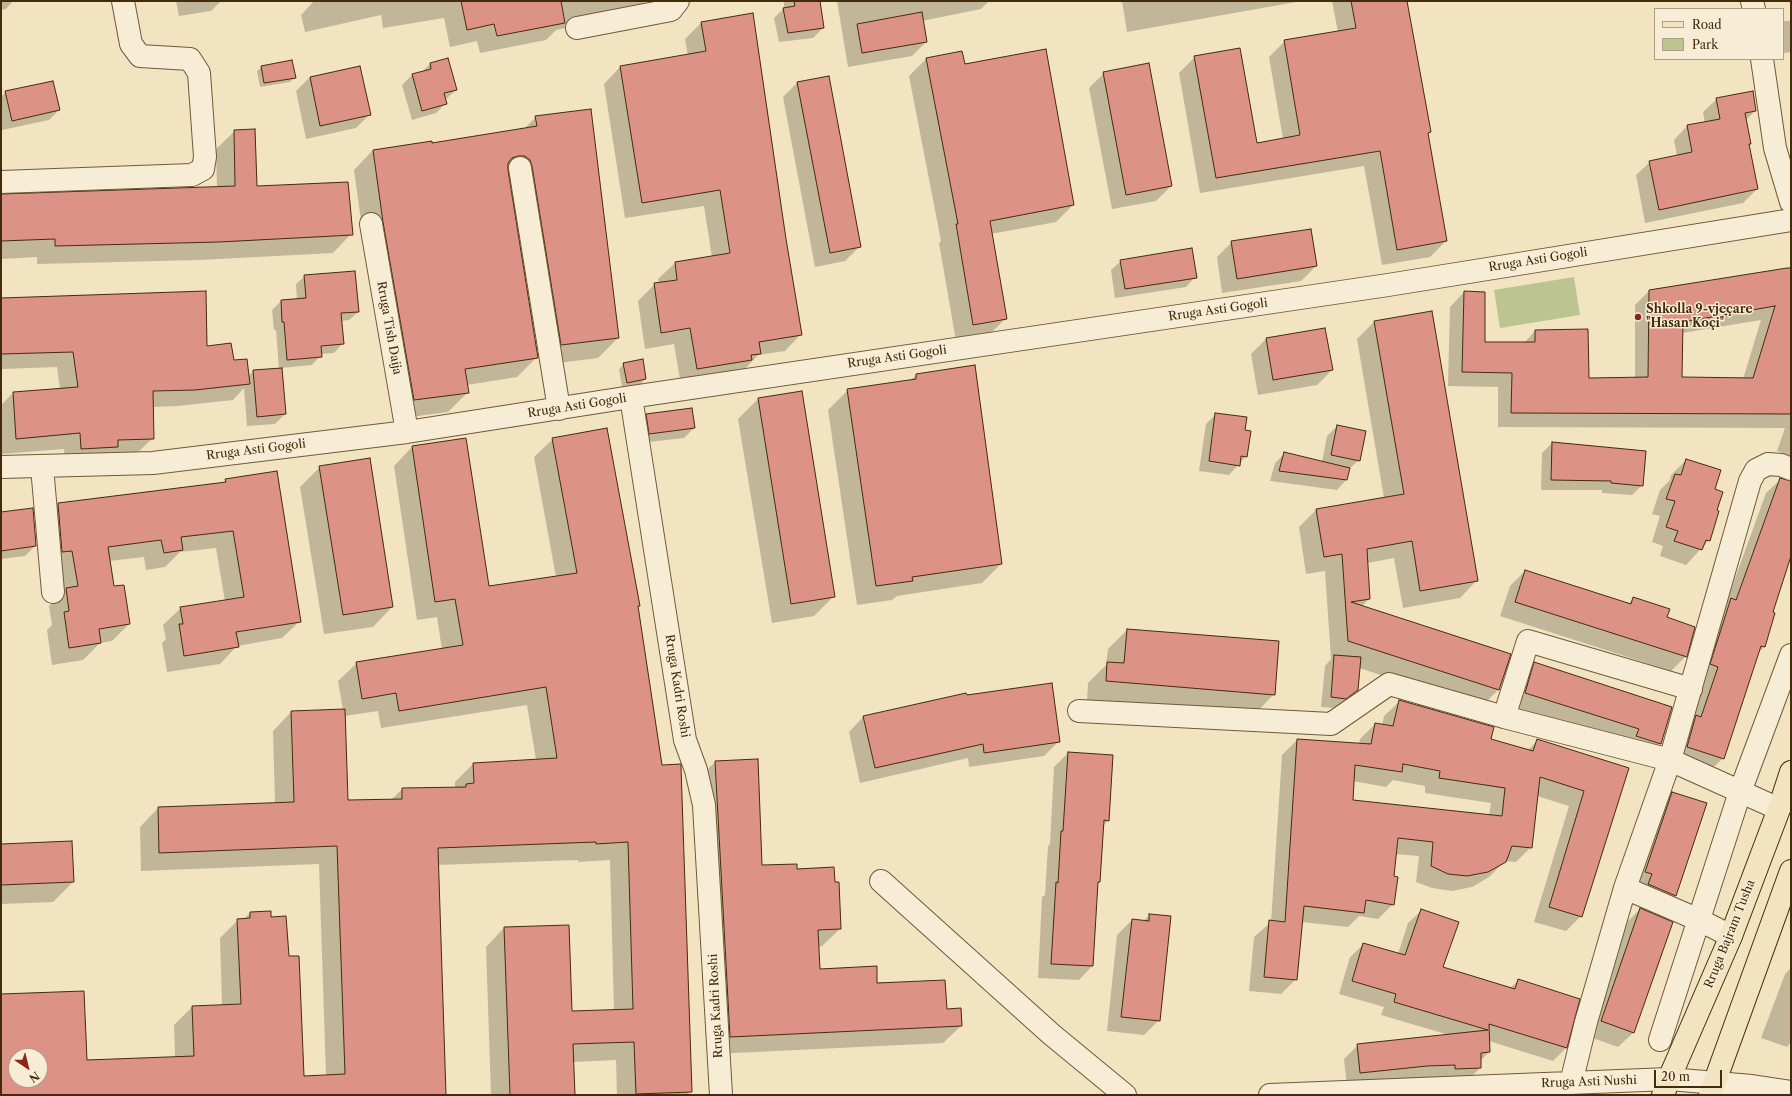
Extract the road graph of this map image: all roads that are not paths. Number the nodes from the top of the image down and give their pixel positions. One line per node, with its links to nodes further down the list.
1 (123, 1): 6 (street)
2 (678, 1): 3 (street)
3 (577, 28)
4 (1762, 60): 7 (street)
5 (520, 168): 11 (street)
6 (1, 182)
7 (1791, 202)
8 (1791, 220): 10 (street, Rruga Asti Gogoli)
9 (371, 224): 12 (street, Rruga Tish Daija)
10 (631, 397): 11 (street, Rruga Asti Gogoli); 35 (street, Rruga Kadri Roshi)
11 (559, 409): 12 (street, Rruga Asti Gogoli)
12 (407, 432): 14 (street, Rruga Asti Gogoli)
13 (1, 467): 14 (street, Rruga Asti Gogoli)
14 (42, 467): 16 (street)
15 (1791, 469): 18 (street)
16 (53, 592)
17 (1791, 655): 23 (street)
18 (1691, 689): 20 (street); 21 (street)
19 (1080, 711): 20 (street)
20 (1504, 717): 21 (street)
21 (1670, 760): 23 (street); 27 (street)
22 (1791, 772): 24 (main road, Rruga Bajram Tusha)
23 (1740, 792): 24 (street); 28 (street)
24 (1779, 809): 29 (main road, Rruga Bajram Tusha)
25 (1791, 871): 33 (main road)
26 (881, 881): 36 (street)
27 (1625, 888): 28 (street); 31 (street)
28 (1699, 920): 29 (street); 30 (street)
29 (1731, 936): 32 (main road, Rruga Bajram Tusha)
30 (1660, 1040)
31 (1571, 1083): 32 (street, Rruga Asti Nushi); 37 (street, Rruga Asti Nushi)
32 (1666, 1087): 33 (street, Rruga Asti Nushi)
33 (1712, 1089): 34 (street, Rruga Asti Nushi)
34 (1791, 1092)
35 (721, 1095)
36 (1125, 1095)
37 (1270, 1095)

